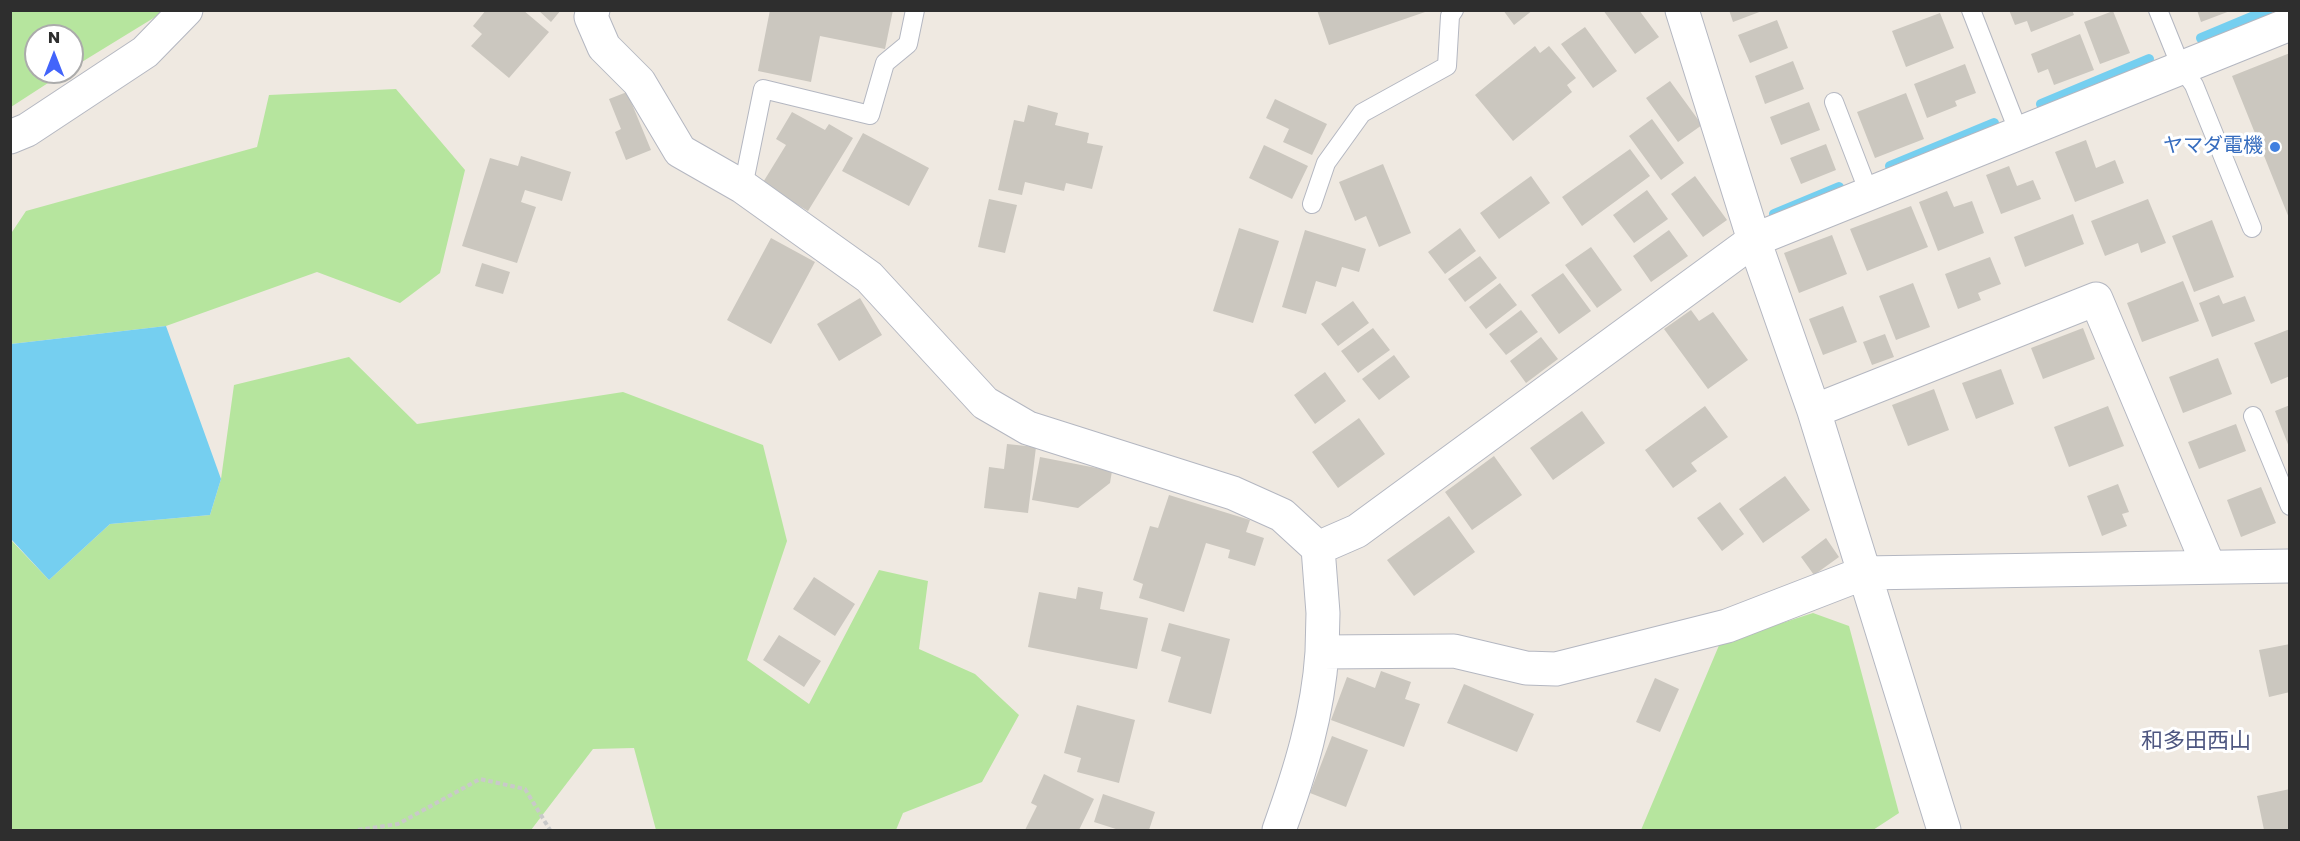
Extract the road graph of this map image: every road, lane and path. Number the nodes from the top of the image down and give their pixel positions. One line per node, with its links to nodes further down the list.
1 (186, 10): 12 (street)
2 (593, 10): 13 (street)
3 (915, 10): 13 (lane)
4 (1454, 10): 15 (lane)
5 (1682, 10): 17 (street)
6 (1971, 10): 11 (lane)
7 (2158, 10): 9 (lane)
8 (2289, 24): 9 (street)
9 (2181, 67): 11 (street); 16 (lane)
10 (1834, 102): 14 (lane)
11 (2019, 133): 14 (street)
12 (10, 137)
13 (743, 188): 21 (street)
14 (1869, 193): 17 (street)
15 (1312, 204)
16 (2252, 228)
17 (1754, 240): 18 (street); 21 (street)
18 (1814, 411): 23 (street); 24 (street)
19 (2253, 416): 20 (lane)
20 (2289, 506)
21 (1318, 548): 25 (street)
22 (2289, 566): 23 (street)
23 (2209, 567): 24 (street)
24 (1864, 573): 25 (street); 29 (street)
25 (1322, 652): 28 (street)
26 (358, 831): 27 (path)
27 (550, 831)
28 (1280, 831)
29 (1944, 831)

